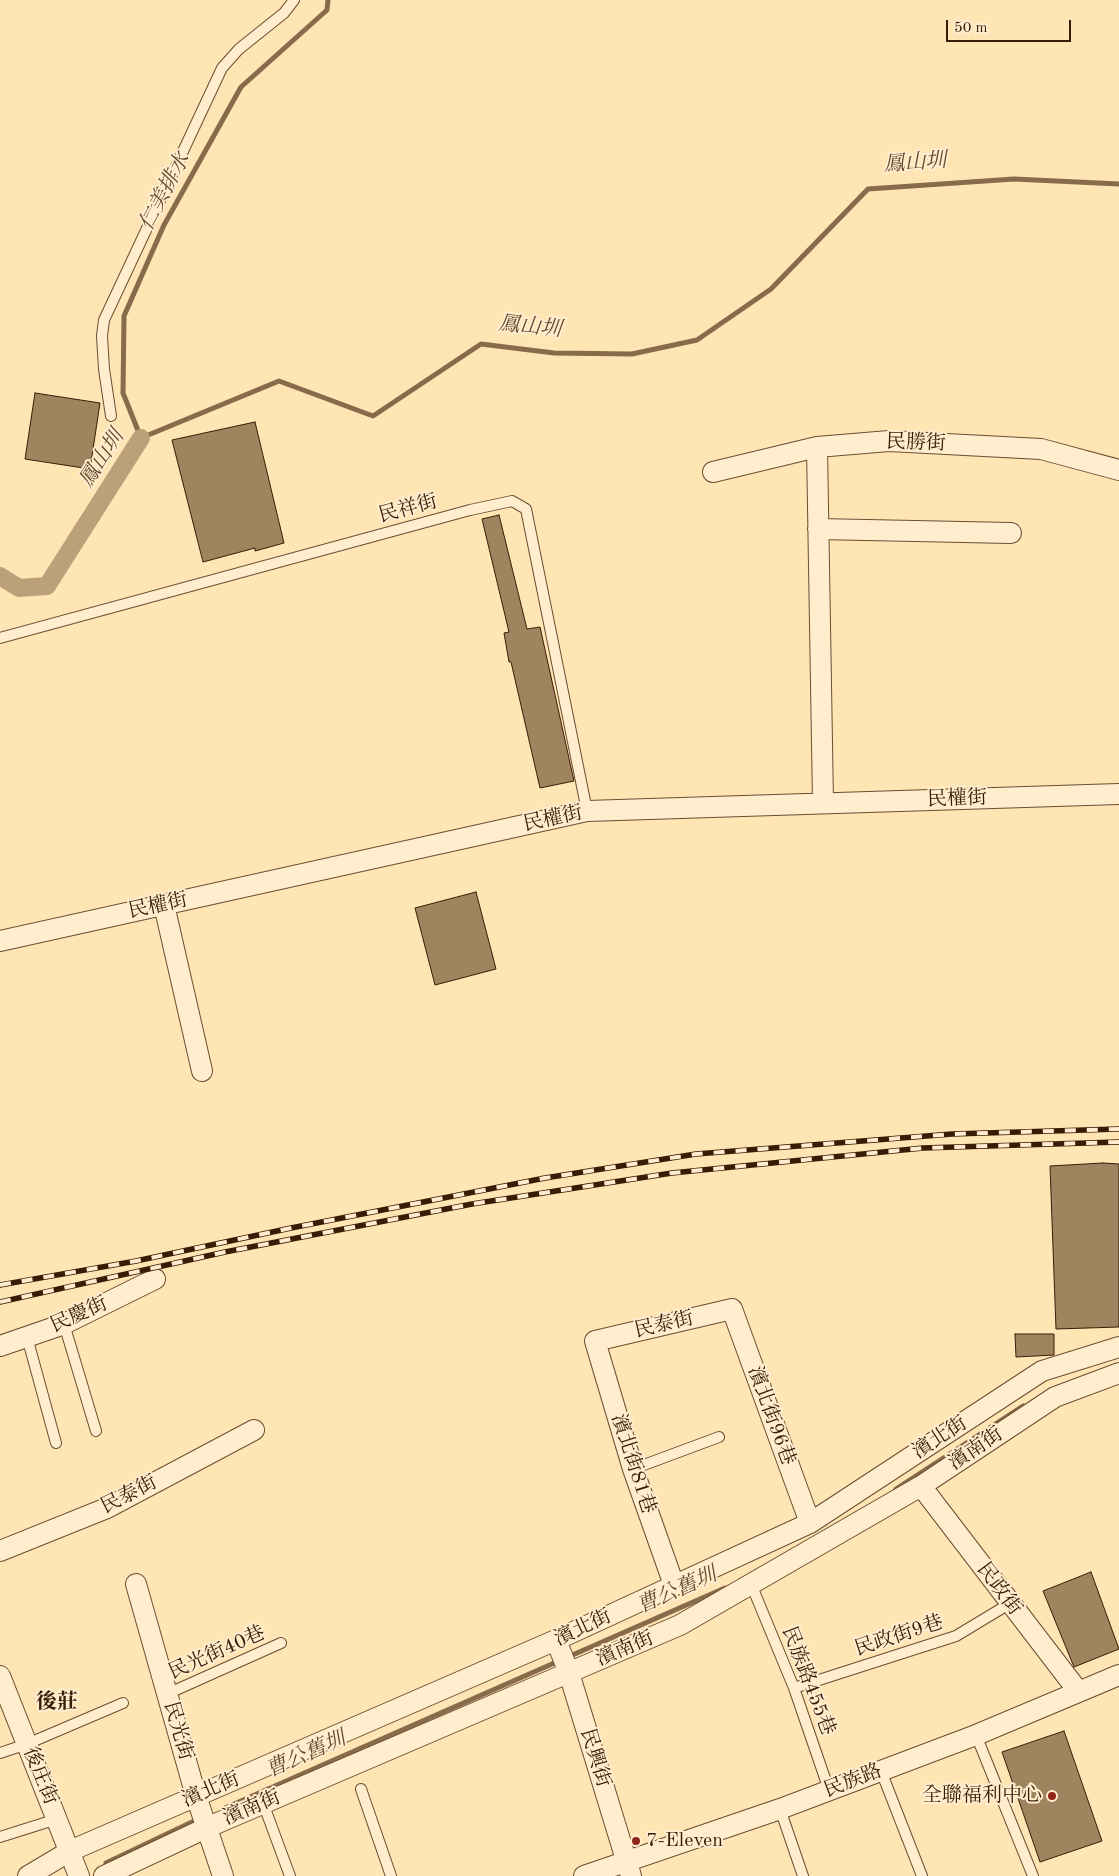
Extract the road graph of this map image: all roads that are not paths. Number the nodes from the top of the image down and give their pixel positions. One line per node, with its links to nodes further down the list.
1 (294, 0): 2 (lane)
2 (112, 416)
3 (817, 447): 4 (street, 民勝街); 5 (street, 民勝街); 6 (street)
4 (1119, 470)
5 (713, 472)
6 (818, 529): 7 (street); 10 (street)
7 (1011, 533)
8 (0, 638): 11 (lane, 民祥街)
9 (1119, 794): 10 (street, 民權街)
10 (823, 804): 11 (street, 民權街)
11 (586, 811): 12 (street, 民權街)
12 (164, 904): 13 (street, 民權街); 14 (street)
13 (0, 941)
14 (202, 1071)
15 (155, 1279): 17 (street, 民慶街)
16 (732, 1309): 19 (street, 民泰街); 29 (street, 濱北街96巷)
17 (64, 1324): 18 (street, 民慶街); 24 (lane)
18 (27, 1337): 20 (street, 民慶街); 26 (lane)
19 (595, 1341): 27 (street, 濱北街81巷)
20 (0, 1346)
21 (1119, 1347): 29 (street, 濱北街)
22 (1119, 1373): 28 (street, 濱南街)
23 (254, 1430): 30 (street, 民泰街)
24 (96, 1431)
25 (719, 1437): 27 (lane)
26 (56, 1443)
27 (633, 1469): 33 (street, 濱北街81巷)
28 (921, 1486): 32 (street, 濱南街); 34 (street, 民政街)
29 (810, 1523): 33 (street, 濱北街)
30 (0, 1551)
31 (136, 1584): 41 (street, 民光街)
32 (751, 1584): 36 (street, 濱南街); 39 (lane, 民族路455巷)
33 (674, 1585): 36 (street, 濱北街)
34 (1009, 1604): 39 (lane, 民政街9巷); 40 (street, 民政街)
35 (281, 1643): 41 (lane, 民光街40巷)
36 (562, 1656): 49 (street, 濱北街); 50 (street, 濱南街); 56 (street, 民興街)
37 (0, 1676): 44 (street, 後庄街)
38 (1119, 1676): 40 (street, 民族路)
39 (794, 1688): 48 (lane, 民族路455巷)
40 (1078, 1691): 43 (street, 民族路)
41 (167, 1694): 49 (street, 民光街)
42 (123, 1703): 44 (lane)
43 (976, 1735): 46 (street, 民族路); 66 (lane)
44 (27, 1744): 45 (lane); 52 (street, 後庄街)
45 (0, 1753)
46 (881, 1770): 48 (street, 民族路); 65 (lane)
47 (361, 1789): 62 (lane)
48 (829, 1790): 51 (street, 民族路)
49 (196, 1796): 53 (street, 民光街); 55 (street, 濱北街)
50 (263, 1803): 53 (street, 濱南街); 61 (lane)
51 (780, 1809): 56 (street, 民族路); 64 (lane)
52 (57, 1819): 54 (lane); 55 (street, 後庄街)
53 (206, 1828): 59 (street, 濱南街); 60 (street, 民光街)
54 (0, 1837)
55 (70, 1851): 57 (street, 濱北街); 58 (street, 後庄街)
56 (629, 1868): 63 (street, 民族路)
57 (28, 1876)
58 (79, 1876)
59 (104, 1876)
60 (224, 1876)
61 (290, 1876)
62 (391, 1876)
63 (584, 1876)
64 (803, 1876)
65 (922, 1876)
66 (1033, 1876)

